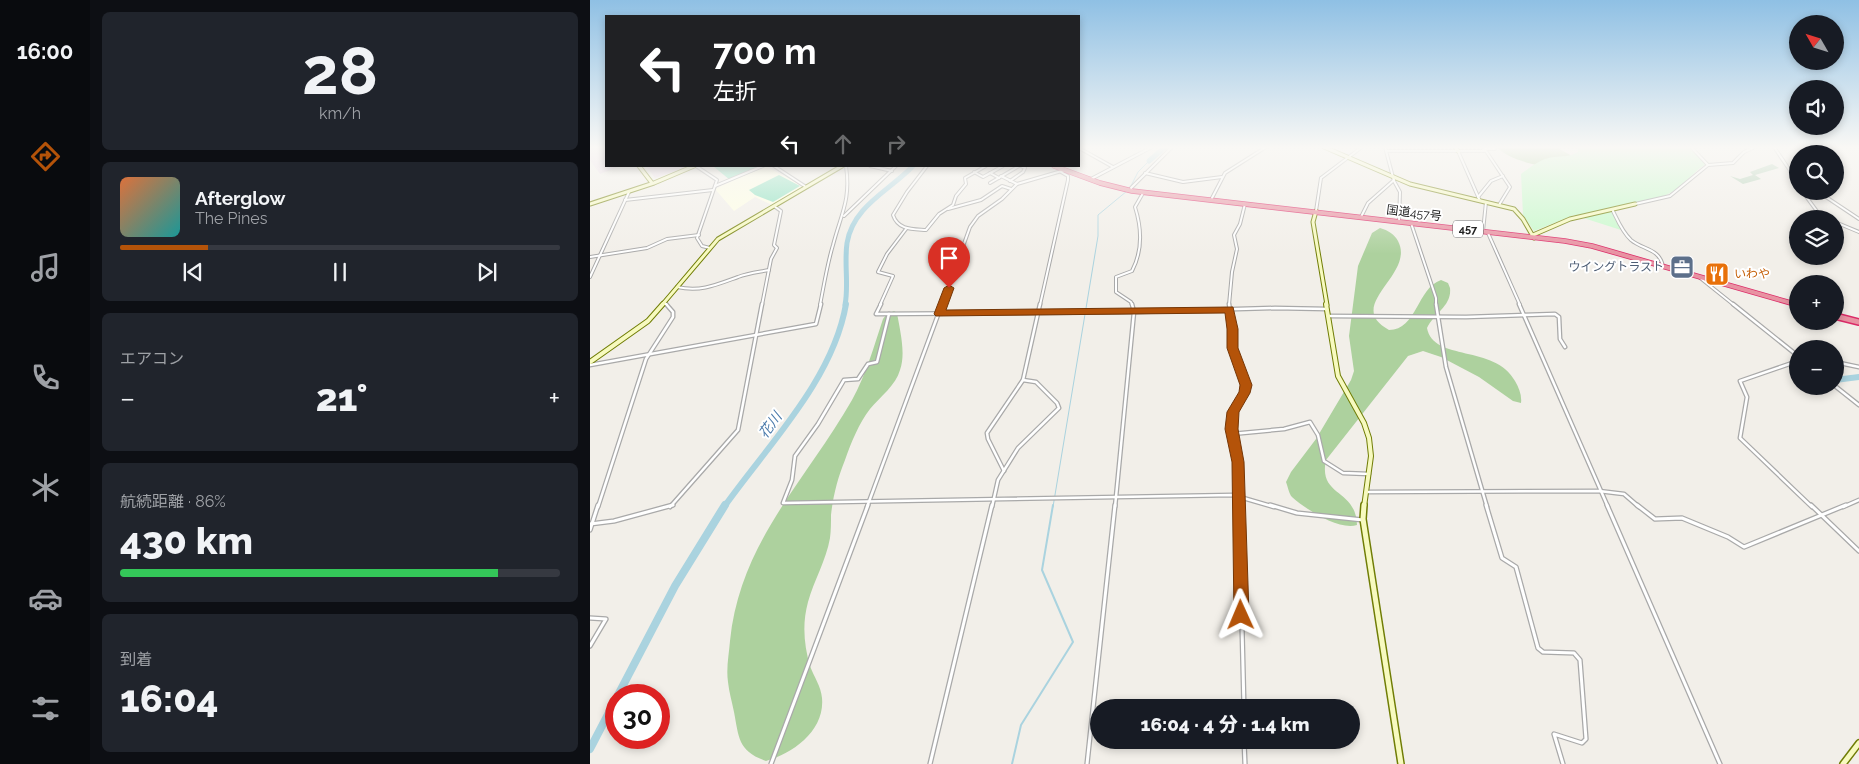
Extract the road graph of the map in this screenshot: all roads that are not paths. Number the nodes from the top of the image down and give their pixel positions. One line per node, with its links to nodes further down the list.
1 (652, 183): 29 (street)
2 (716, 183): 24 (street)
3 (723, 183): 24 (street)
4 (799, 183): 25 (street)
5 (813, 183): 25 (street)
6 (848, 183): 44 (street)
7 (878, 183): 44 (street)
8 (915, 183): 50 (street)
9 (966, 183): 41 (street)
10 (1022, 183): 23 (street)
11 (1067, 183): 67 (street)
12 (1100, 183): 28 (highway, 国道457号 / 457)
13 (1137, 183): 28 (street)
14 (1219, 183): 33 (street)
15 (1320, 183): 43 (street)
16 (1390, 183): 45 (street)
17 (1396, 183): 47 (street)
18 (1405, 183): 31 (street)
19 (1471, 183): 31 (street)
20 (1488, 183): 31 (street)
21 (1508, 183): 39 (street)
22 (1689, 183): 38 (street)
23 (1017, 184): 26 (street)
24 (715, 186): 27 (street)
25 (806, 187): 40 (street)
26 (1011, 189): 41 (street); 70 (street)
27 (714, 190): 32 (street); 53 (street)
28 (1131, 190): 30 (highway, 国道457号 / 457)
29 (629, 191): 32 (street); 36 (street)
30 (1144, 192): 33 (highway, 国道457号 / 457); 68 (street)
31 (1479, 199): 35 (street)
32 (625, 200): 56 (street)
33 (1211, 200): 37 (highway, 国道457号 / 457)
34 (1830, 200): 46 (street)
35 (1486, 202): 39 (street); 51 (street)
36 (590, 204)
37 (1245, 204): 43 (highway, 国道457号 / 457); 65 (street)
38 (1635, 204): 42 (street)
39 (1499, 205): 54 (street)
40 (774, 206): 55 (street); 59 (street)
41 (947, 209): 50 (street)
42 (1612, 209): 54 (street); 58 (street)
43 (1316, 212): 45 (highway, 国道457号 / 457); 66 (street)
44 (843, 217): 76 (street)
45 (1361, 217): 47 (highway, 国道457号 / 457)
46 (1859, 219)
47 (1399, 221): 48 (highway, 国道457号 / 457)
48 (1411, 223): 51 (highway, 国道457号 / 457); 71 (street)
49 (1844, 226): 52 (street)
50 (906, 229): 69 (street)
51 (1485, 231): 54 (highway, 国道457号 / 457); 72 (street)
52 (1859, 232)
53 (699, 235): 55 (street); 56 (street)
54 (1533, 236): 58 (highway, 国道457号 / 457)
55 (710, 248): 62 (street)
56 (600, 255): 57 (street); 61 (street)
57 (590, 257)
58 (1663, 266): 60 (highway, 国道457号 / 457)
59 (769, 270): 62 (street); 76 (street)
60 (1698, 276): 64 (highway, 国道457号 / 457); 78 (street)
61 (590, 277)
62 (676, 287): 63 (street)
63 (664, 301): 79 (street); 80 (street)
64 (1789, 302)
65 (1229, 309): 66 (street); 68 (street); 87 (street)
66 (1327, 309): 73 (street)
67 (1039, 312): 68 (street); 70 (street); 84 (street)
68 (1134, 312): 93 (street)
69 (889, 314): 70 (street); 97 (street)
70 (940, 314): 97 (street)
71 (1437, 315): 72 (street); 73 (street); 90 (street)
72 (1523, 315): 77 (street); 91 (street)
73 (1329, 316): 89 (street)
74 (1844, 318): 75 (highway)
75 (1859, 322)
76 (757, 335): 79 (street); 100 (street)
77 (1565, 347)
78 (1789, 349)
79 (647, 355): 80 (street); 100 (street)
80 (590, 363)
81 (1789, 364): 98 (street)
82 (1844, 364): 83 (street)
83 (1859, 367)
84 (1023, 380): 88 (street); 88 (street)
85 (1844, 393): 86 (street)
86 (1859, 405)
87 (1232, 434): 89 (street); 94 (street)
88 (1004, 471): 95 (street)
89 (1369, 474): 92 (street)
90 (1482, 491): 91 (street); 92 (street); 113 (street)
91 (1599, 491): 98 (street); 114 (street)
92 (1365, 492): 99 (street)
93 (1116, 496): 94 (street); 95 (street); 110 (street)
94 (1239, 496): 99 (street); 105 (street)
95 (994, 498): 97 (street); 109 (street)
96 (1859, 500): 98 (street)
97 (870, 501): 108 (street)
98 (1822, 516): 102 (street)
99 (1363, 520): 112 (street)
100 (591, 523): 101 (street)
101 (590, 530)
102 (1859, 551)
103 (590, 618): 104 (street)
104 (590, 646)
105 (1244, 699)
106 (1859, 743): 115 (street)
107 (1244, 749): 111 (street)
108 (771, 764)
109 (930, 764)
110 (1087, 764)
111 (1245, 764)
112 (1401, 764)
113 (1563, 764)
114 (1720, 764)
115 (1843, 764)

